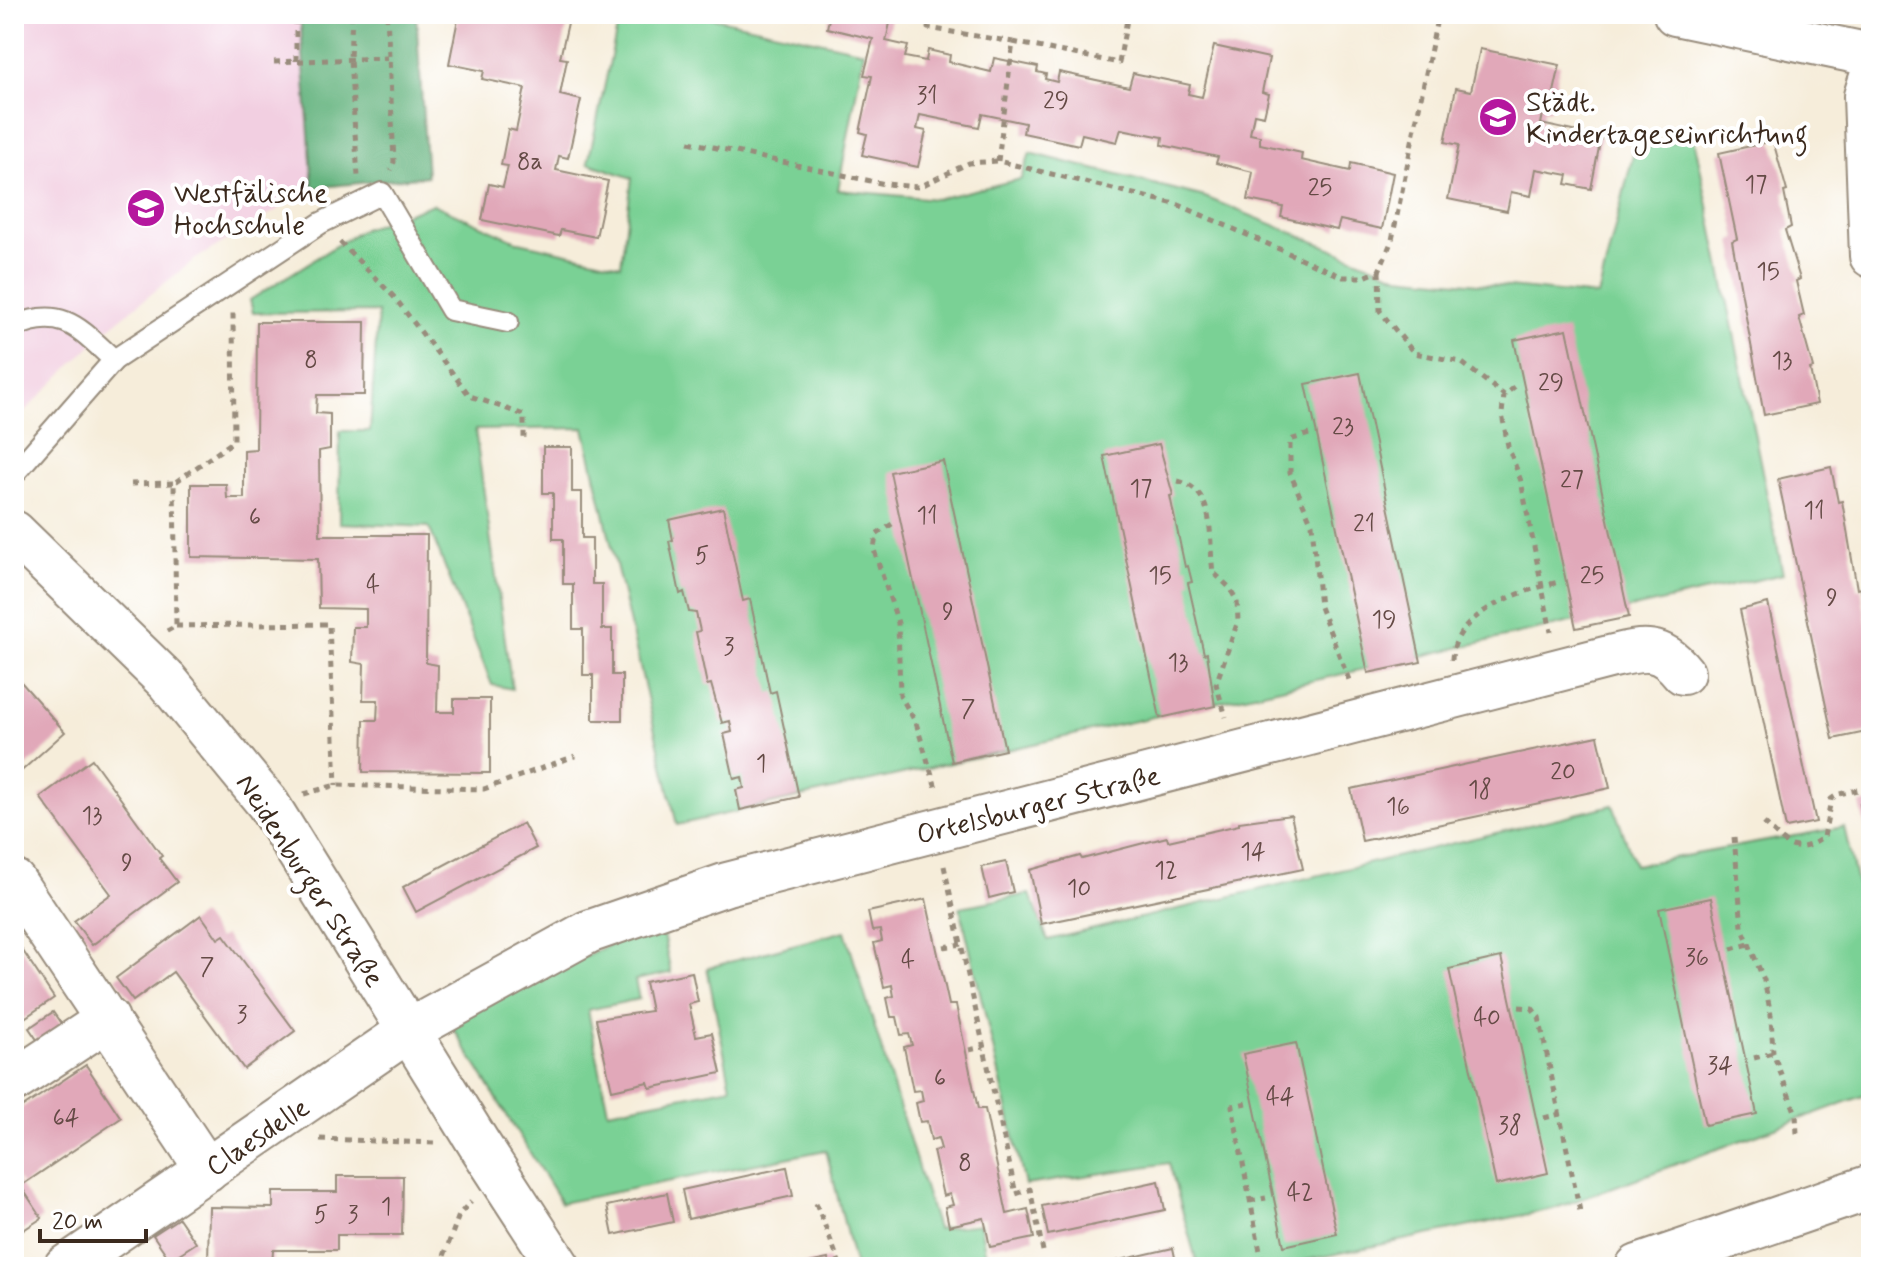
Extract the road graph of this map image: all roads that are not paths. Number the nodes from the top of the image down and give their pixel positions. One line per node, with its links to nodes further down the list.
1 (1675, 14): 2 (street)
2 (1871, 55)
3 (1871, 77): 4 (street)
4 (1871, 256)
5 (508, 322): 7 (lane)
6 (14, 327): 7 (lane)
7 (114, 360): 8 (lane)
8 (14, 474)
9 (14, 532): 13 (street, Neidenburger Straße)
10 (1683, 673): 13 (street, Ortelsburger Straße)
11 (14, 881): 12 (street)
12 (108, 1019): 14 (street); 15 (street)
13 (408, 1031): 15 (street, Claesdelle); 18 (street, Neidenburger Straße)
14 (14, 1081)
15 (207, 1170): 17 (street, Claesdelle)
16 (1871, 1187): 19 (street)
17 (65, 1267)
18 (559, 1267)
19 (1638, 1267)

